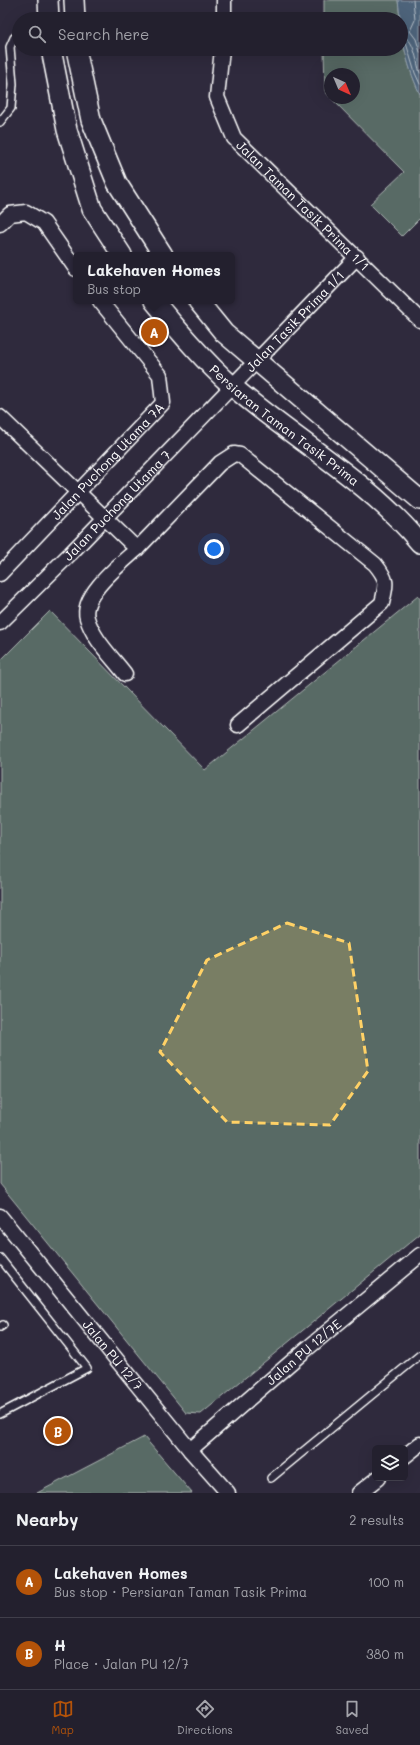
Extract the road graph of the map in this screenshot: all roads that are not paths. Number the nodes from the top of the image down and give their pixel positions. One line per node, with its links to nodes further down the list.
1 (48, 0): 4 (main road)
2 (74, 0): 5 (main road)
3 (224, 0): 6 (street)
4 (49, 12)
5 (75, 12)
6 (224, 12)
7 (12, 42): 11 (lane)
8 (52, 56): 13 (main road)
9 (77, 56): 14 (main road)
10 (221, 56): 15 (street, Jalan Taman Tasik Prima 1/1)
11 (0, 122)
12 (0, 224): 16 (street)
13 (120, 252)
14 (161, 252)
15 (357, 257): 20 (street, Jalan Taman Tasik Prima 1/1); 21 (street, Jalan Tasik Prima 1/1)
16 (73, 264)
17 (102, 304): 24 (street, Jalan Puchong Utama 7A)
18 (156, 304): 22 (main road, Persiaran Taman Tasik Prima)
19 (200, 304): 21 (main road)
20 (420, 320)
21 (256, 362): 22 (street, Jalan Tasik Prima 1/1); 25 (main road)
22 (233, 386): 26 (street, Jalan Puchong Utama 7); 27 (main road, Persiaran Taman Tasik Prima)
23 (0, 417): 24 (street)
24 (78, 492): 26 (street); 29 (street, Jalan Puchong Utama 7A)
25 (420, 500)
26 (105, 518): 28 (street); 30 (street, Jalan Puchong Utama 7)
27 (420, 543)
28 (137, 549): 31 (street); 32 (street)
29 (0, 574)
30 (0, 624)
31 (125, 674)
32 (238, 725)
33 (0, 1216): 39 (street, Jalan PU 12/7)
34 (420, 1255): 39 (street, Jalan PU 12/7E)
35 (0, 1258): 37 (lane)
36 (420, 1354): 41 (lane)
37 (0, 1414)
38 (420, 1444): 40 (street)
39 (190, 1450): 43 (street, Jalan PU 12/7)
40 (408, 1454)
41 (271, 1478)
42 (374, 1481): 44 (street)
43 (228, 1493)
44 (359, 1493)

